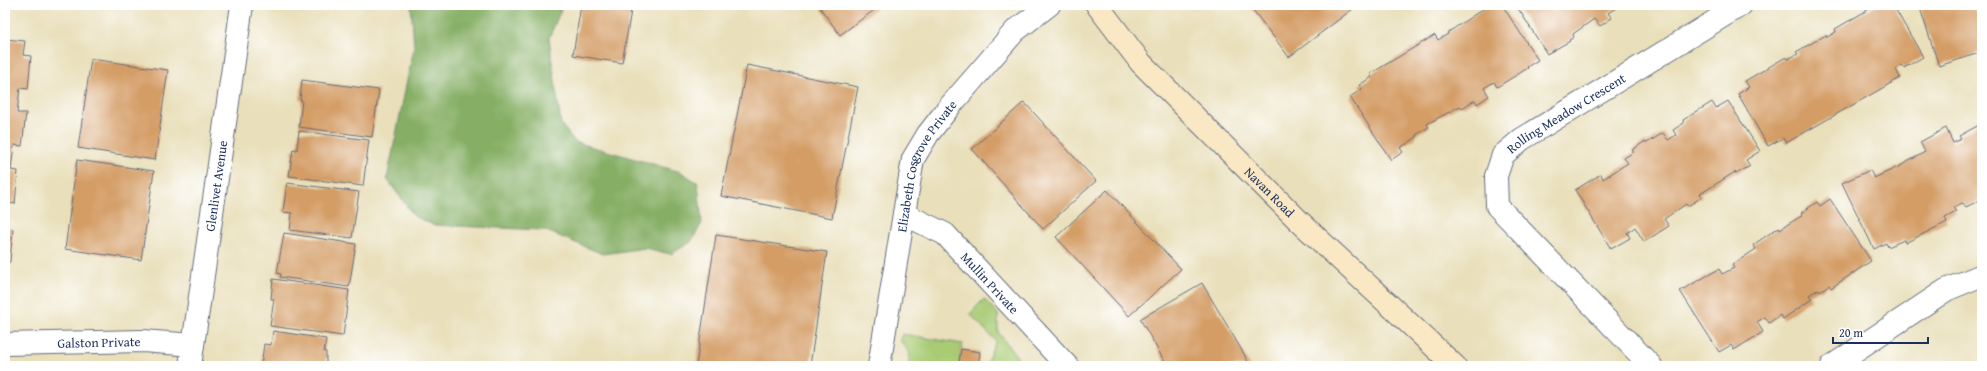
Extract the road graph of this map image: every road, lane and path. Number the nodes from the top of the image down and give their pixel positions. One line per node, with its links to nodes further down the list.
1 (1049, 5): 5 (street, Elizabeth Cosgrove Private)
2 (1097, 5): 11 (main road, Navan Road)
3 (1741, 5): 12 (street, Rolling Meadow Crescent)
4 (236, 6): 8 (street, Glenlivet Avenue)
5 (904, 214): 9 (street, Elizabeth Cosgrove Private); 10 (street, Mullin Private)
6 (1982, 275): 13 (street)
7 (5, 344): 8 (street, Galston Private)
8 (191, 356)
9 (879, 366)
10 (1067, 366)
11 (1455, 366)
12 (1651, 366)
13 (1832, 366)

